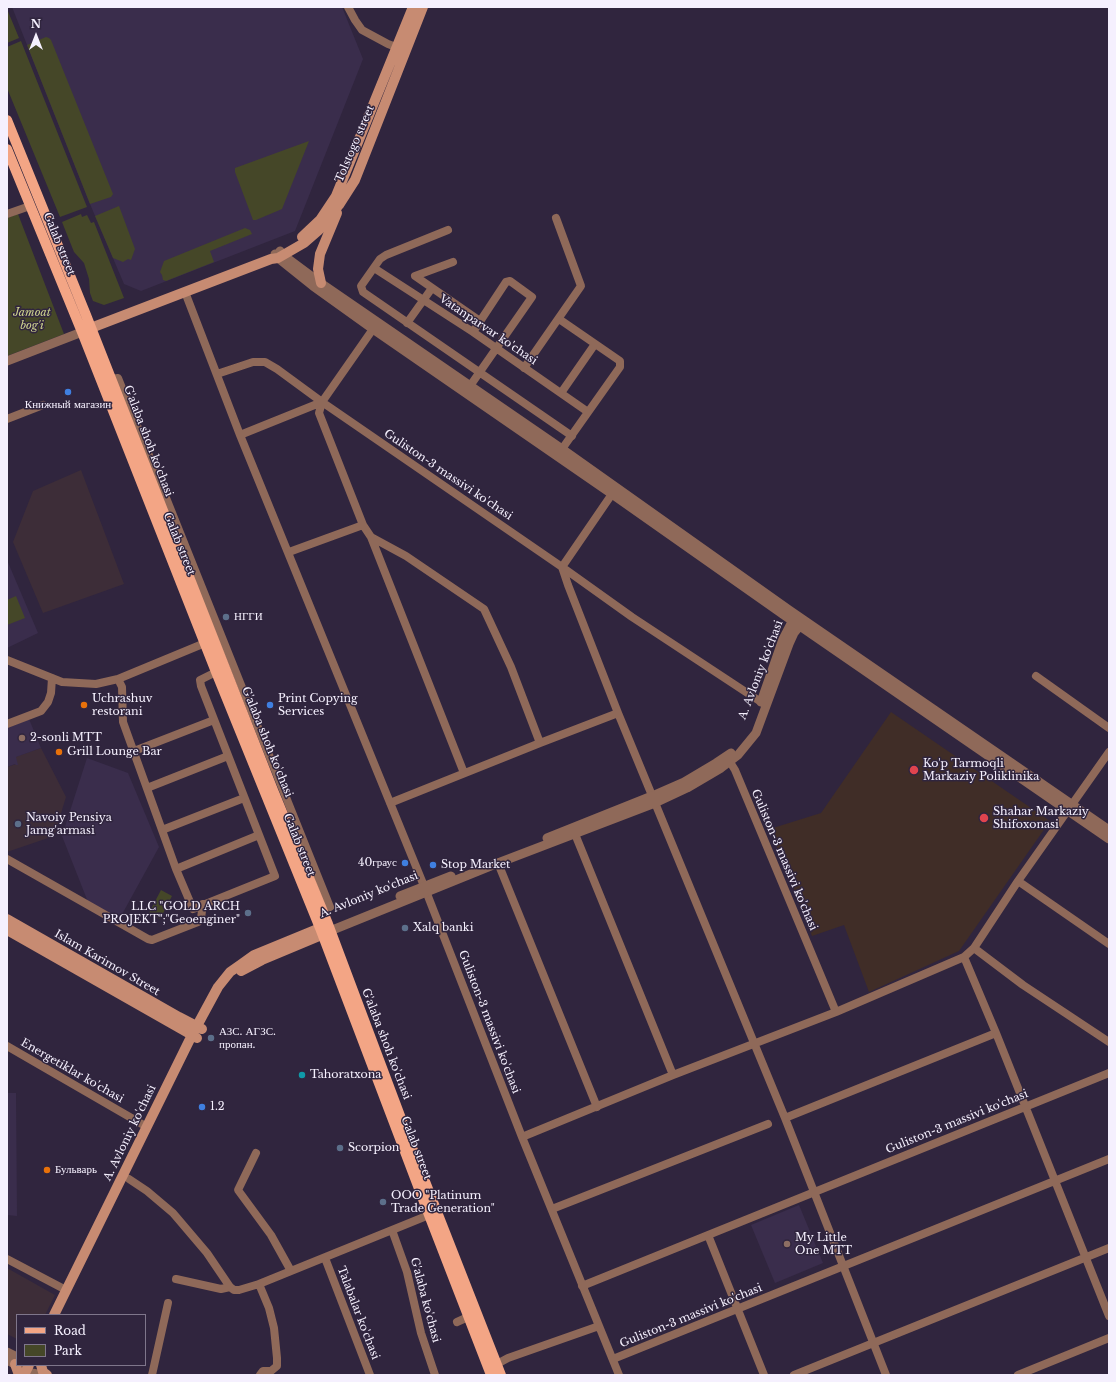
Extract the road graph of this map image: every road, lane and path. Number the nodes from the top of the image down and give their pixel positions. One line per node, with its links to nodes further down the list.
1 (348, 7): 4 (street)
2 (413, 7): 4 (main road, Tolstogo street)
3 (423, 7): 7 (main road, Tolstogo street)
4 (396, 47): 12 (main road, Tolstogo street)
5 (7, 120): 23 (main road, G'alaba shoh ko'chasi)
6 (7, 149): 8 (main road, Galab street)
7 (339, 205): 12 (main road, Tolstogo street); 15 (main road)
8 (30, 206): 9 (street); 23 (main road, Galab street)
9 (7, 214)
10 (556, 218): 19 (street)
11 (448, 230): 14 (street)
12 (277, 255): 15 (street); 17 (main road, Tolstogo street); 22 (street)
13 (453, 262): 16 (street)
14 (374, 268): 18 (street, Vatanparvar ko'chasi); 21 (street)
15 (321, 283): 31 (street)
16 (432, 288): 18 (street); 20 (street)
17 (185, 292): 23 (main road, Tolstogo street); 30 (street, Guliston-3 massivi ko'chasi)
18 (423, 300): 21 (street); 24 (street, Vatanparvar ko'chasi)
19 (559, 319): 25 (street); 28 (street)
20 (480, 321): 24 (street); 26 (street)
21 (407, 323): 29 (street)
22 (373, 329): 31 (street); 33 (street)
23 (86, 330): 27 (street, Tolstogo street); 46 (main road, Galab street); 76 (main road, G'alaba shoh ko'chasi)
24 (472, 332): 26 (street, Vatanparvar ko'chasi)
25 (595, 344): 32 (street); 35 (street)
26 (496, 349): 28 (street, Vatanparvar ko'chasi); 29 (street)
27 (7, 361)
28 (524, 368): 32 (street, Vatanparvar ko'chasi)
29 (480, 372): 31 (street); 38 (street)
30 (217, 374): 33 (street, Guliston-3 massivi ko'chasi); 37 (street, Guliston-3 massivi ko'chasi)
31 (467, 388): 39 (street); 40 (street)
32 (561, 393): 35 (street, Vatanparvar ko'chasi)
33 (322, 402): 37 (street); 41 (street); 44 (street, Guliston-3 massivi ko'chasi)
34 (42, 406): 36 (street)
35 (588, 412): 38 (street)
36 (7, 419)
37 (240, 435): 43 (street, Guliston-3 massivi ko'chasi)
38 (572, 436): 39 (street)
39 (562, 449): 45 (street)
40 (612, 494): 44 (street); 45 (street)
41 (363, 525): 42 (street); 43 (street)
42 (371, 537): 57 (street); 62 (street)
43 (289, 552): 66 (street, Guliston-3 massivi ko'chasi)
44 (562, 567): 52 (street, Guliston-3 massivi ko'chasi); 53 (street)
45 (798, 620): 52 (street, A. Avloniy ko'chasi); 61 (street, A. Avloniy ko'chasi); 67 (street)
46 (205, 643): 48 (main road, Galab street); 51 (street)
47 (7, 660): 50 (street)
48 (216, 672): 54 (street); 82 (main road, Galab street)
49 (1036, 676): 56 (street)
50 (52, 678): 51 (street); 55 (street)
51 (118, 678): 58 (street)
52 (762, 702): 65 (street, A. Avloniy ko'chasi)
53 (618, 714): 57 (street); 65 (street)
54 (214, 720): 58 (street); 60 (street)
55 (7, 724)
56 (1109, 728)
57 (540, 743): 62 (street)
58 (134, 751): 63 (street)
59 (1109, 752): 67 (street)
60 (228, 756): 63 (street); 64 (street)
61 (730, 762): 65 (street, A. Avloniy ko'chasi); 87 (street, Guliston-3 massivi ko'chasi)
62 (464, 773): 66 (street)
63 (147, 788): 68 (street)
64 (244, 798): 68 (street); 71 (street)
65 (653, 799): 70 (street, A. Avloniy ko'chasi); 78 (street, A. Avloniy ko'chasi); 91 (street)
66 (390, 804): 78 (street, Guliston-3 massivi ko'chasi)
67 (1070, 807): 69 (street); 72 (street); 77 (street)
68 (162, 830): 75 (street)
69 (1109, 830)
70 (574, 834): 74 (street, A. Avloniy ko'chasi); 94 (street)
71 (259, 835): 75 (street); 79 (street)
72 (1109, 839)
73 (7, 859): 79 (street)
74 (498, 863): 78 (street, A. Avloniy ko'chasi); 95 (street)
75 (176, 869): 79 (street)
76 (313, 875): 80 (street); 82 (main road, G'alaba shoh ko'chasi)
77 (1018, 881): 84 (street); 85 (street)
78 (425, 889): 82 (street, A. Avloniy ko'chasi); 100 (street, Guliston-3 massivi ko'chasi)
79 (203, 904)
80 (330, 907)
81 (7, 919): 88 (main road, Islam Karimov Street)
82 (325, 929): 88 (main road, A. Avloniy ko'chasi); 107 (main road, Galab street); 134 (main road, G'alaba shoh ko'chasi)
83 (7, 930): 88 (main road, Islam Karimov Street)
84 (1109, 944)
85 (974, 948): 86 (street); 90 (street)
86 (964, 957): 87 (street); 89 (street)
87 (836, 1012): 91 (street)
88 (197, 1032): 99 (main road, A. Avloniy ko'chasi); 103 (main road, A. Avloniy ko'chasi)
89 (996, 1032): 96 (street); 97 (street)
90 (1109, 1042)
91 (754, 1043): 94 (street); 97 (street)
92 (7, 1046): 99 (street, Energetiklar ko'chasi)
93 (1109, 1073): 96 (street, Guliston-3 massivi ko'chasi)
94 (673, 1075): 95 (street)
95 (596, 1107): 100 (street)
96 (1026, 1107): 104 (street); 105 (street, Guliston-3 massivi ko'chasi)
97 (785, 1118): 105 (street)
98 (768, 1124): 106 (street)
99 (147, 1127): 120 (main road, A. Avloniy ko'chasi)
100 (522, 1137): 106 (street, Guliston-3 massivi ko'chasi)
101 (256, 1153): 115 (street)
102 (1109, 1159): 104 (street, Guliston-3 massivi ko'chasi)
103 (129, 1179): 119 (street); 124 (main road, A. Avloniy ko'chasi)
104 (1056, 1181): 111 (street); 114 (street, Guliston-3 massivi ko'chasi)
105 (814, 1192): 109 (street, Guliston-3 massivi ko'chasi); 114 (street)
106 (552, 1209): 118 (street, Guliston-3 massivi ko'chasi)
107 (429, 1216): 108 (street, Talabalar ko'chasi); 126 (main road, Galab street)
108 (392, 1230): 112 (street, Talabalar ko'chasi); 140 (street, G'alaba ko'chasi)
109 (708, 1235): 118 (street, Guliston-3 massivi ko'chasi); 122 (street)
110 (1109, 1248): 111 (street)
111 (1086, 1257): 125 (street); 130 (street)
112 (325, 1258): 115 (street, Talabalar ko'chasi); 139 (street, Talabalar ko'chasi)
113 (7, 1259): 120 (street)
114 (843, 1266): 122 (street, Guliston-3 massivi ko'chasi); 130 (street)
115 (291, 1271): 117 (street, Talabalar ko'chasi)
116 (176, 1279): 119 (street, Talabalar ko'chasi)
117 (259, 1284): 119 (street, Talabalar ko'chasi); 138 (street)
118 (582, 1286): 128 (street, Guliston-3 massivi ko'chasi)
119 (230, 1288)
120 (66, 1290): 123 (main road, A. Avloniy ko'chasi)
121 (168, 1302): 137 (street)
122 (738, 1309): 132 (street, Guliston-3 massivi ko'chasi); 144 (street)
123 (54, 1314)
124 (62, 1314)
125 (1109, 1316)
126 (468, 1317): 127 (street); 141 (main road, Galab street)
127 (458, 1322)
128 (599, 1326): 132 (street, Guliston-3 massivi ko'chasi); 134 (street)
129 (1109, 1338): 147 (street)
130 (873, 1343): 145 (street); 146 (street)
131 (7, 1352): 133 (street)
132 (613, 1359): 143 (street, Guliston-3 massivi ko'chasi)
133 (13, 1360)
134 (497, 1364): 142 (main road, G'alaba shoh ko'chasi)
135 (32, 1370): 136 (main road)
136 (47, 1375)
137 (152, 1375)
138 (260, 1375)
139 (370, 1375)
140 (435, 1375)
141 (491, 1375)
142 (501, 1375)
143 (619, 1375)
144 (764, 1375)
145 (794, 1375)
146 (886, 1375)
147 (1018, 1375)

